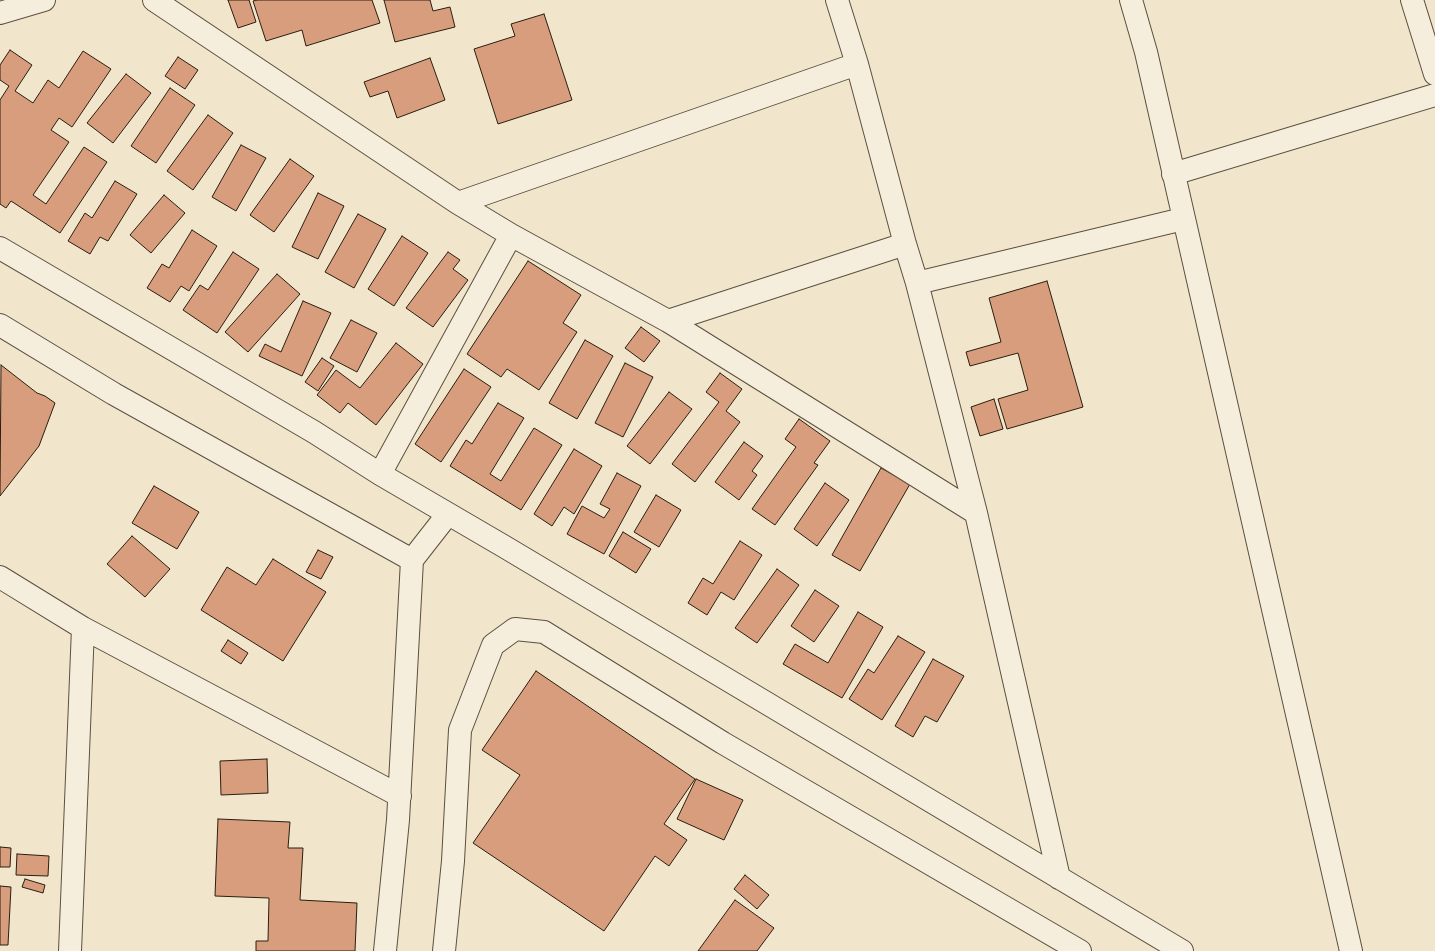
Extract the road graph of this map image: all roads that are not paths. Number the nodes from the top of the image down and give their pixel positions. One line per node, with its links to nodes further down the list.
1 (44, 0): 6 (street)
2 (154, 0): 11 (street)
3 (837, 0): 7 (street)
4 (1131, 0): 10 (street)
5 (1412, 0): 8 (street)
6 (0, 13)
7 (857, 64): 11 (street); 14 (street)
8 (1435, 74)
9 (1435, 95): 10 (street)
10 (1173, 174): 12 (street)
11 (458, 204): 13 (street)
12 (1183, 219): 16 (street); 32 (street)
13 (511, 234): 17 (street); 19 (street)
14 (905, 244): 16 (street); 17 (street)
15 (0, 248): 19 (street)
16 (917, 283): 20 (street)
17 (668, 321): 20 (street)
18 (0, 325): 22 (street)
19 (380, 474): 21 (street)
20 (976, 513): 26 (street)
21 (448, 514): 22 (street); 26 (street)
22 (412, 560): 25 (street)
23 (0, 578): 24 (street)
24 (83, 628): 25 (street); 27 (street)
25 (400, 796): 28 (street)
26 (1059, 878): 31 (street)
27 (70, 951)
28 (385, 951)
29 (444, 951): 30 (street)
30 (1080, 951)
31 (1182, 951)
32 (1351, 951)

